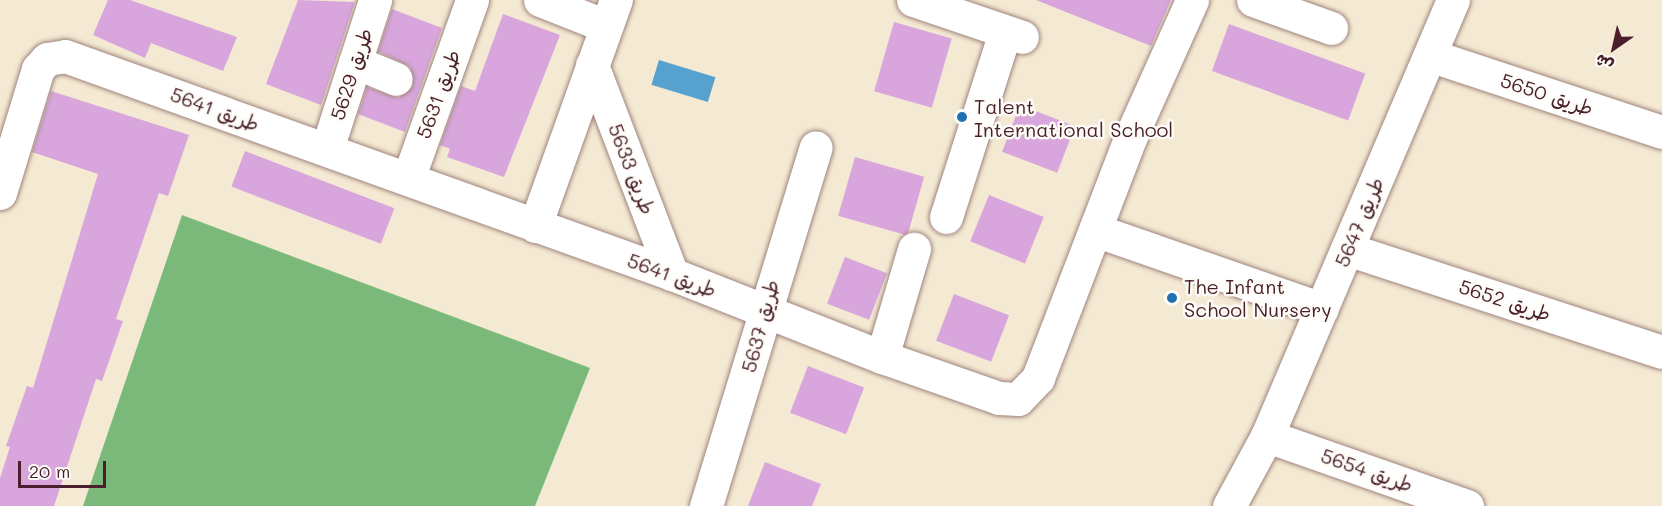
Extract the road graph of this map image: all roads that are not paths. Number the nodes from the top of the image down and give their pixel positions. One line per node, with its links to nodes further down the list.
1 (375, 0): 11 (street, طريق 5629)
2 (540, 0): 8 (street)
3 (912, 0): 19 (street)
4 (1192, 0): 21 (street, طريق 5641)
5 (1254, 0): 9 (street)
6 (1453, 0): 10 (street, طريق 5647)
7 (462, 3): 17 (street, طريق 5631)
8 (611, 13): 12 (street)
9 (1331, 28)
10 (1432, 56): 14 (street, طريق 5650); 23 (street, طريق 5647)
11 (355, 62): 13 (street); 16 (street, طريق 5629)
12 (592, 65): 20 (street); 24 (street, طريق 5633)
13 (396, 79)
14 (1662, 132)
15 (816, 147): 25 (street, طريق 5637)
16 (327, 149): 17 (street, طريق 5641); 18 (street, طريق 5641)
17 (408, 179): 20 (street, طريق 5641)
18 (0, 193)
19 (946, 217)
20 (535, 226): 24 (street, طريق 5641)
21 (1095, 230): 26 (street); 28 (street, طريق 5641)
22 (914, 249): 28 (street)
23 (1347, 249): 26 (street, طريق 5647); 27 (street, طريق 5652)
24 (672, 274): 25 (street, طريق 5641)
25 (762, 309): 28 (street, طريق 5641); 30 (street, طريق 5637)
26 (1322, 309): 29 (street, طريق 5647)
27 (1662, 352)
28 (882, 357)
29 (1267, 436): 31 (street, طريق 5647); 32 (street, طريق 5654)
30 (706, 506)
31 (1229, 506)
32 (1467, 506)

